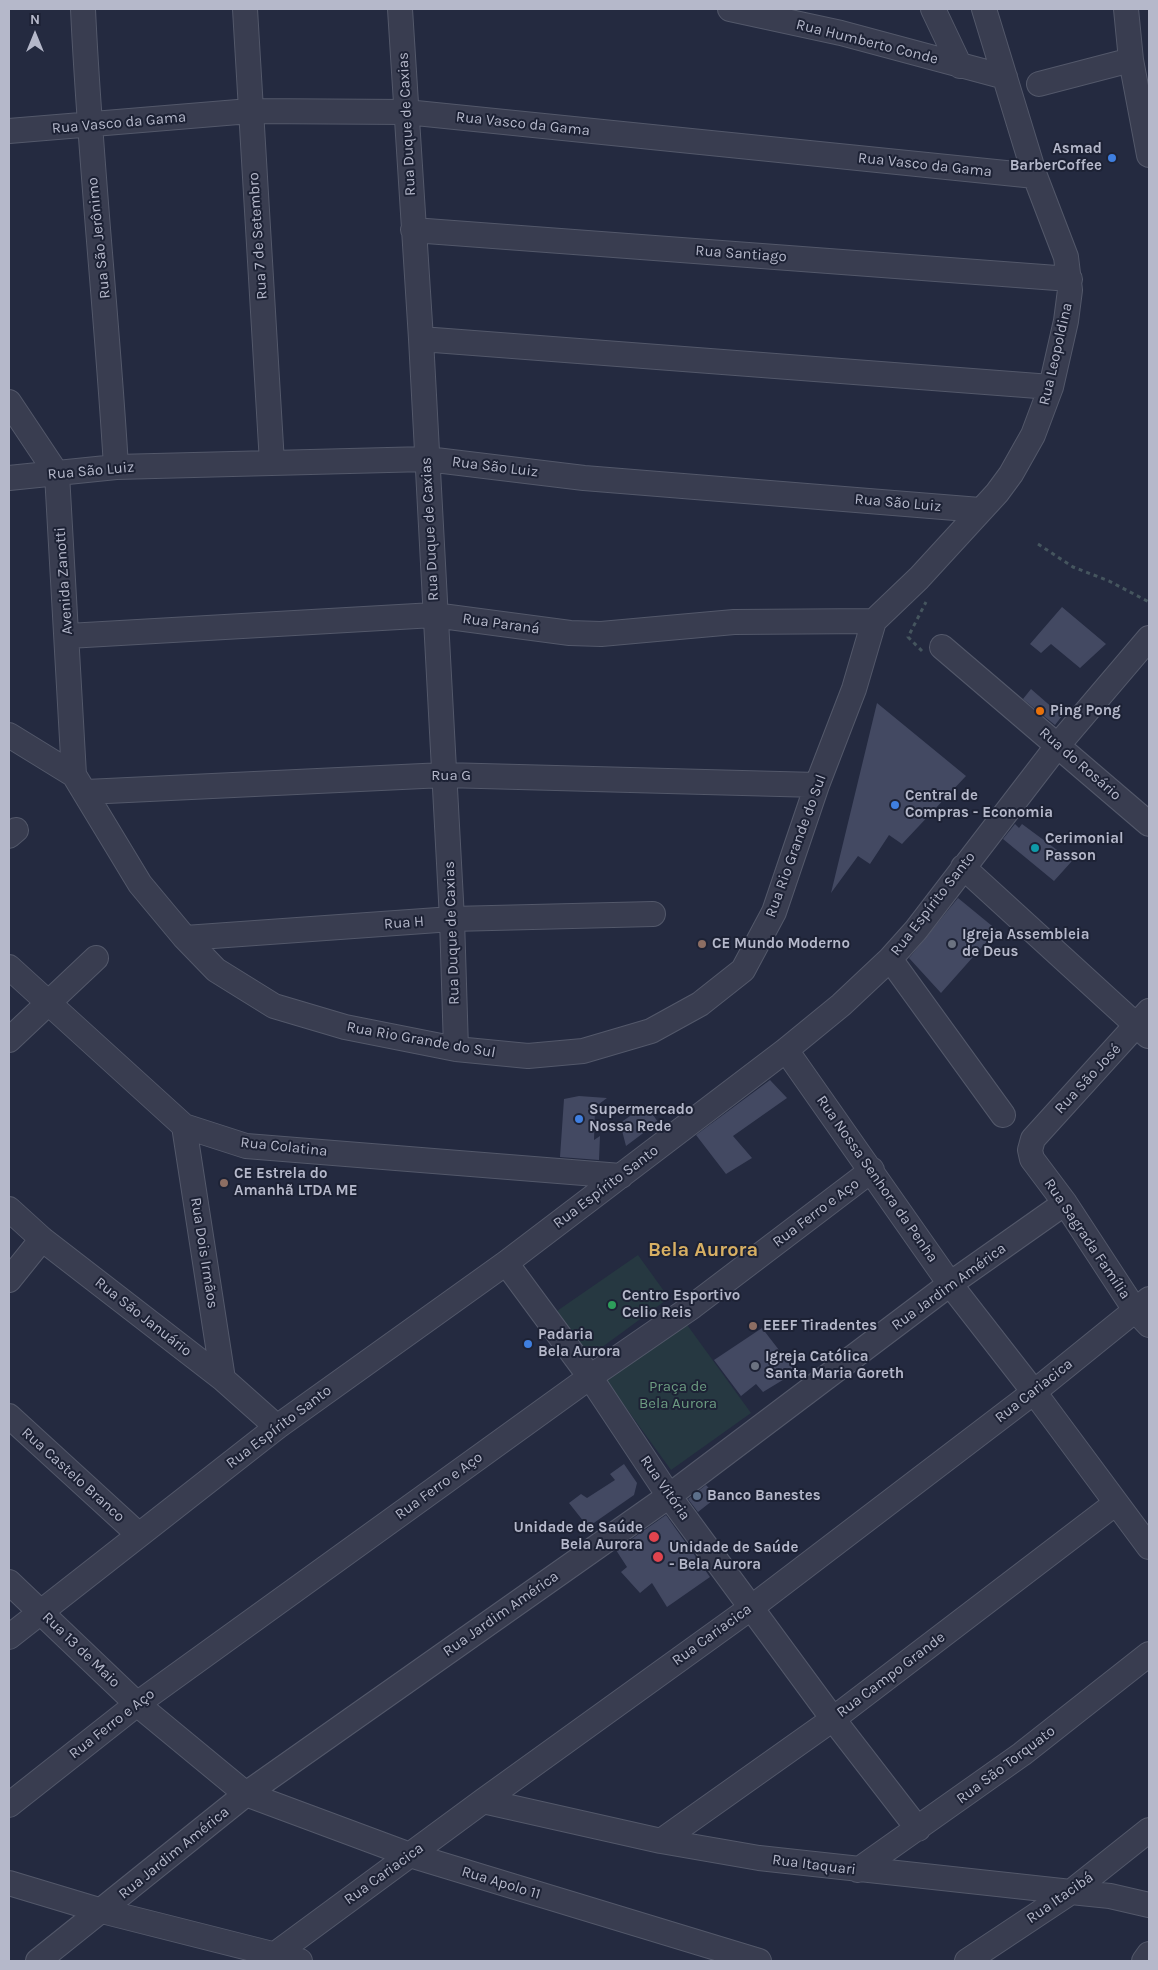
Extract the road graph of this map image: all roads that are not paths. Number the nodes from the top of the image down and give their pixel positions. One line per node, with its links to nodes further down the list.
1 (82, 9): 16 (street, Rua São Jerônimo)
2 (245, 9): 14 (street, Rua 7 de Setembro)
3 (400, 9): 15 (street, Rua Duque de Caxias)
4 (730, 9): 9 (street, Rua Humberto Conde)
5 (812, 9): 9 (street)
6 (933, 9): 11 (street)
7 (984, 9): 12 (street, Rua Leopoldina)
8 (1126, 9): 10 (street)
9 (841, 33): 11 (street, Rua Humberto Conde)
10 (1130, 60): 13 (street); 18 (street)
11 (960, 66): 12 (street, Rua Humberto Conde)
12 (1004, 77): 19 (street, Rua Leopoldina)
13 (1040, 84)
14 (250, 111): 15 (street, Rua Vasco da Gama); 16 (street, Rua Vasco da Gama); 26 (street, Rua 7 de Setembro)
15 (406, 112): 19 (street, Rua Vasco da Gama); 20 (street, Rua Duque de Caxias)
16 (88, 126): 17 (street, Rua Vasco da Gama); 27 (street, Rua São Jerônimo)
17 (9, 131)
18 (1149, 155)
19 (1035, 176): 21 (street, Rua Leopoldina)
20 (413, 230): 21 (street, Rua Santiago); 22 (street, Rua Duque de Caxias)
21 (1070, 279): 23 (street, Rua Leopoldina)
22 (421, 339): 23 (street); 25 (street, Rua Duque de Caxias)
23 (1051, 387): 30 (street, Rua Leopoldina)
24 (9, 402): 28 (street, Avenida Zanotti)
25 (427, 459): 26 (street, Rua São Luiz); 30 (street, Rua São Luiz); 31 (street, Rua Duque de Caxias)
26 (272, 463): 27 (street, Rua São Luiz)
27 (116, 467): 28 (street, Rua São Luiz)
28 (57, 474): 29 (street, Rua São Luiz); 33 (street, Avenida Zanotti)
29 (9, 478)
30 (980, 510): 32 (street, Rua Leopoldina)
31 (434, 615): 32 (street, Rua Paraná); 33 (street, Rua Paraná); 38 (street, Rua Duque de Caxias)
32 (874, 622): 40 (street, Rua Rio Grande do Sul)
33 (68, 636): 39 (street, Avenida Zanotti)
34 (1145, 649): 37 (street, Rua Espírito Santo)
35 (933, 650): 37 (street, Rua do Rosário)
36 (9, 735): 39 (street, Rua Rio Grande do Sul)
37 (1058, 745): 41 (street, Rua do Rosário); 42 (street, Rua Espírito Santo)
38 (444, 775): 39 (street, Rua G); 40 (street, Rua G); 44 (street, Rua Duque de Caxias)
39 (80, 784): 45 (street, Rua Rio Grande do Sul)
40 (817, 785): 52 (street, Rua Rio Grande do Sul)
41 (1149, 824)
42 (963, 867): 47 (street, Rua Espírito Santo); 50 (street)
43 (652, 914): 44 (street, Rua H)
44 (452, 919): 45 (street, Rua H); 52 (street, Rua Duque de Caxias)
45 (185, 938): 52 (street, Rua Rio Grande do Sul)
46 (96, 958): 49 (street)
47 (890, 959): 53 (street, Rua Espírito Santo); 54 (street)
48 (9, 967): 49 (street, Rua Colatina)
49 (49, 1002): 51 (street); 55 (street, Rua Colatina)
50 (1145, 1025): 56 (street, Rua São José)
51 (9, 1040)
52 (456, 1049)
53 (786, 1050): 57 (street, Rua Nossa Senhora da Penha); 58 (street, Rua Espírito Santo)
54 (1003, 1115)
55 (184, 1126): 58 (street, Rua Colatina); 67 (street, Rua Dois Irmãos)
56 (1030, 1150): 59 (street, Rua Sagrada Família)
57 (872, 1170): 64 (street, Rua Nossa Senhora da Penha); 66 (street, Rua Ferro e Aço)
58 (622, 1176): 62 (street, Rua Espírito Santo)
59 (1065, 1203): 64 (street, Rua Jardim América); 65 (street, Rua Sagrada Família)
60 (9, 1209): 61 (street, Rua São Januário)
61 (42, 1240): 63 (street); 67 (street, Rua São Januário)
62 (506, 1263): 66 (street, Rua Vitória); 70 (street, Rua Espírito Santo)
63 (9, 1280)
64 (950, 1284): 68 (street, Rua Nossa Senhora da Penha); 71 (street, Rua Jardim América)
65 (1145, 1311): 68 (street, Rua Cariacica)
66 (590, 1378): 71 (street, Rua Vitória); 80 (street, Rua Ferro e Aço)
67 (223, 1379): 70 (street, Rua São Januário)
68 (1034, 1392): 72 (street, Rua Nossa Senhora da Penha); 76 (street, Rua Cariacica)
69 (9, 1416): 73 (street, Rua Castelo Branco)
70 (277, 1427): 73 (street, Rua Espírito Santo)
71 (669, 1496): 76 (street, Rua Vitória); 82 (street, Rua Jardim América)
72 (1116, 1503): 74 (street, Rua Nossa Senhora da Penha); 81 (street, Rua Campo Grande)
73 (138, 1534): 77 (street, Rua Espírito Santo)
74 (1149, 1547)
75 (9, 1582): 77 (street, Rua 13 de Maio)
76 (752, 1607): 81 (street, Rua Vitória); 83 (street, Rua Cariacica)
77 (42, 1612): 78 (street, Rua Espírito Santo); 80 (street, Rua 13 de Maio)
78 (9, 1637)
79 (1149, 1654): 85 (street, Rua São Torquato)
80 (137, 1704): 82 (street, Rua 13 de Maio); 84 (street, Rua Ferro e Aço)
81 (833, 1720): 85 (street, Rua Vitória); 87 (street, Rua Campo Grande)
82 (246, 1794): 88 (street, Rua Apolo 11); 93 (street, Rua Jardim América)
83 (483, 1800): 87 (street, Rua Itaquari); 88 (street, Rua Cariacica)
84 (9, 1805)
85 (918, 1829): 89 (street, Rua São Torquato)
86 (1149, 1830): 91 (street, Rua Itacibá)
87 (661, 1840): 89 (street, Rua Itaquari)
88 (410, 1855): 95 (street, Rua Cariacica); 98 (street, Rua Apolo 11)
89 (858, 1870): 91 (street, Rua Itaquari)
90 (9, 1883): 93 (street)
91 (1071, 1892): 92 (street, Rua Itaquari); 99 (street, Rua Itacibá)
92 (1149, 1905)
93 (102, 1911): 95 (street); 96 (street, Rua Jardim América)
94 (1149, 1954): 100 (street)
95 (271, 1958): 97 (street)
96 (38, 1961)
97 (300, 1961)
98 (760, 1961)
99 (967, 1961)
100 (1144, 1961)

